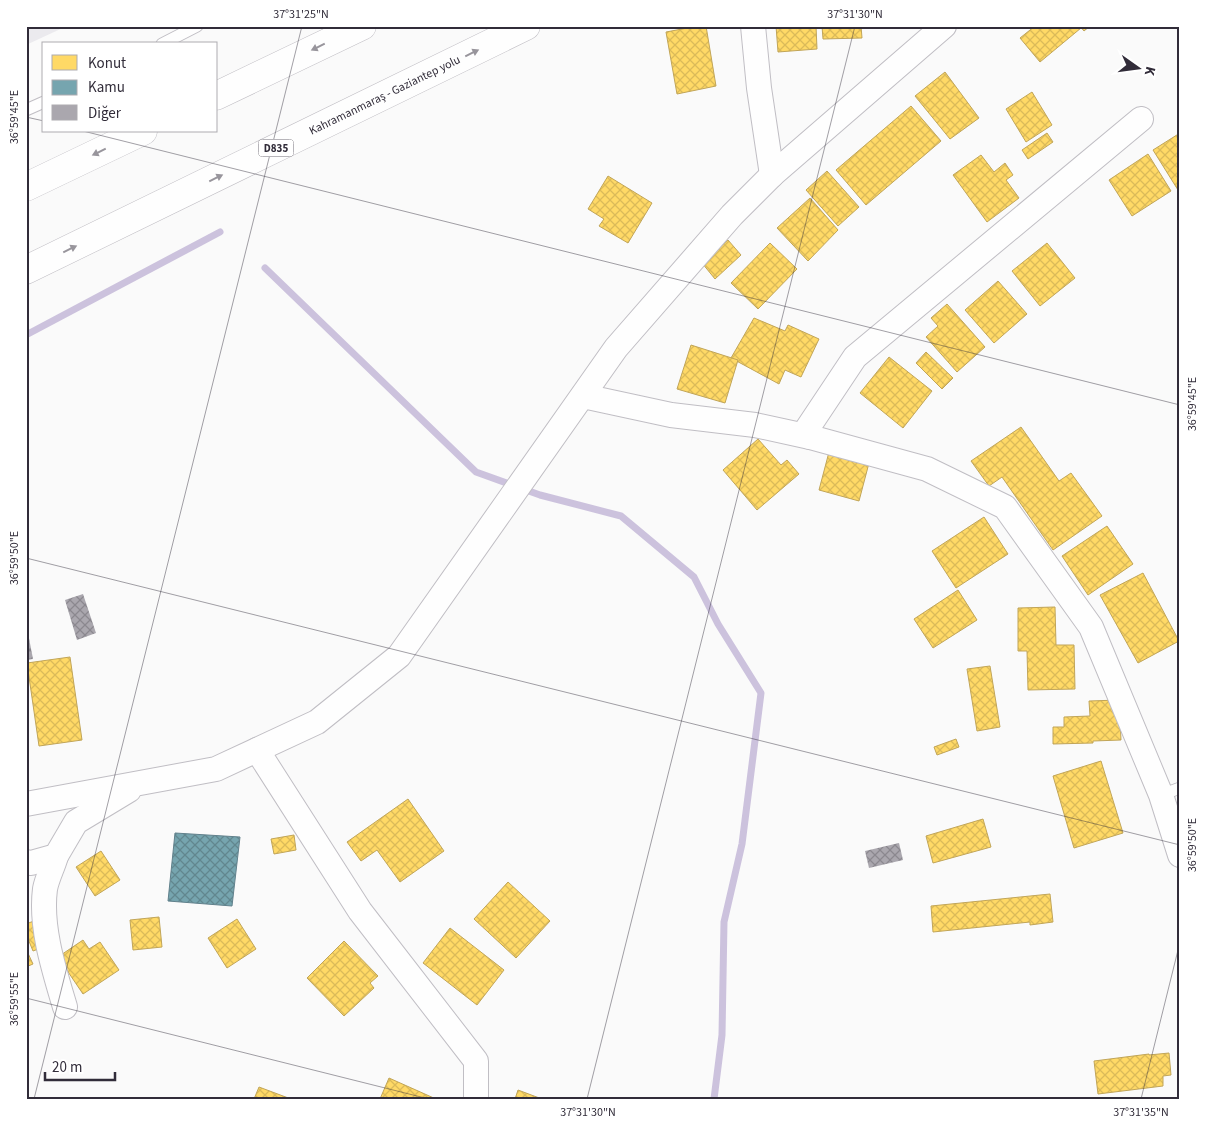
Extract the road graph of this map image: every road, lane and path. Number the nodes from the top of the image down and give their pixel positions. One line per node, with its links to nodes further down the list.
1 (197, 26): 6 (lane)
2 (362, 26): 7 (highway, one-way to 7)
3 (526, 26): 14 (highway, Kahramanmaraş - Gaziantep yolu / D835, one-way to 3)
4 (753, 26): 12 (street)
5 (944, 26): 12 (street)
6 (166, 42)
7 (218, 95)
8 (42, 103): 9 (lane)
9 (26, 110)
10 (1141, 119): 16 (street)
11 (141, 132): 13 (highway, one-way to 13)
12 (772, 176): 15 (street)
13 (26, 187)
14 (26, 270)
15 (583, 396): 16 (street); 17 (street)
16 (810, 437): 19 (street)
17 (256, 750): 18 (street); 25 (street)
18 (142, 783): 20 (street); 22 (street)
19 (1170, 791): 21 (street)
20 (26, 804)
21 (1180, 855)
22 (56, 856): 23 (street); 24 (street)
23 (26, 862)
24 (65, 1007)
25 (476, 1099)

